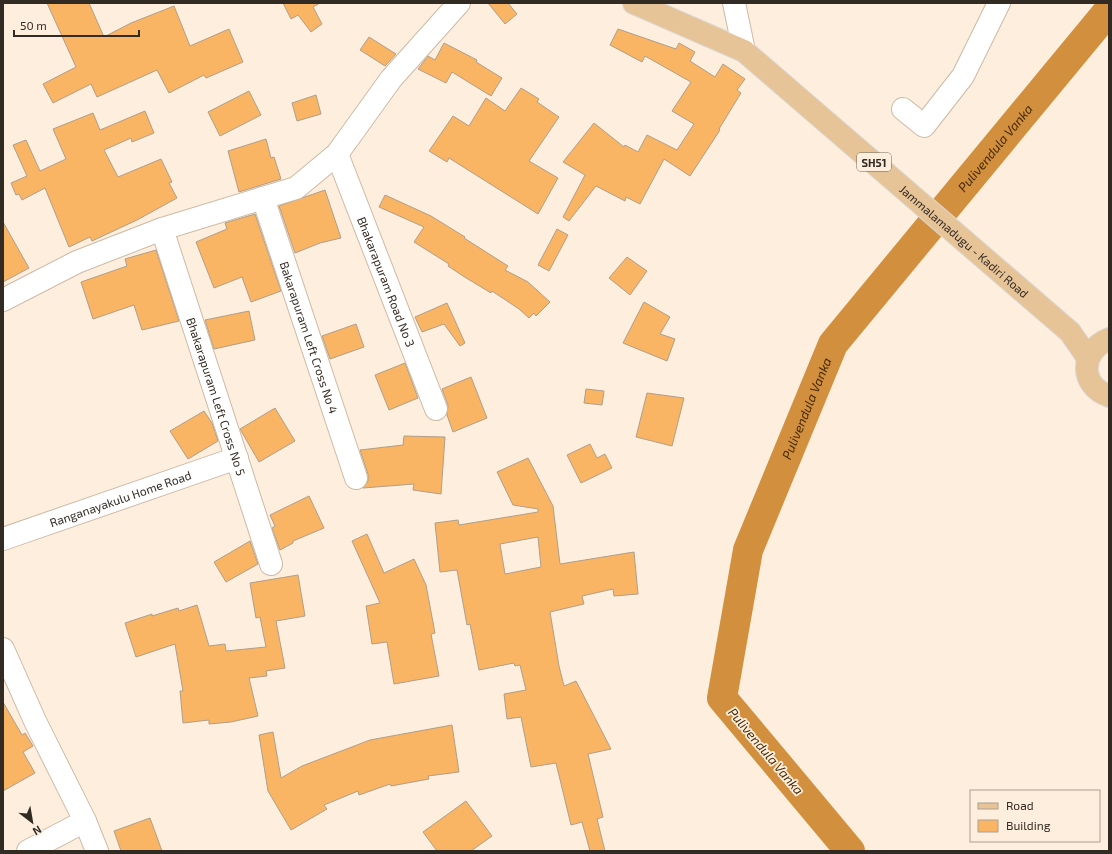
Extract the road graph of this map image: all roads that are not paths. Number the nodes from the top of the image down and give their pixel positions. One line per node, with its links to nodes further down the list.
1 (459, 3): 7 (street)
2 (634, 3): 5 (main road, Jammalamadugu - Kadiri Road / SH51)
3 (734, 3): 5 (street)
4 (999, 3): 6 (street)
5 (744, 51): 12 (main road, Jammalamadugu - Kadiri Road / SH51)
6 (902, 109)
7 (337, 154): 8 (street); 14 (street, Bhakarapuram Road No 3)
8 (263, 198): 9 (street); 16 (street, Bakarapuram Left Cross No 4)
9 (162, 229): 10 (street); 15 (street, Bhakarapuram Left Cross No 5)
10 (3, 300)
11 (1109, 339): 12 (main road)
12 (1088, 358): 13 (main road)
13 (1109, 396)
14 (436, 409)
15 (237, 458): 17 (street, Ranganayakulu Home Road); 18 (street, Bhakarapuram Left Cross No 5)
16 (356, 478)
17 (3, 539)
18 (272, 564)
19 (3, 649): 20 (street)
20 (85, 821): 21 (street); 22 (street)
21 (28, 851)
22 (97, 851)

